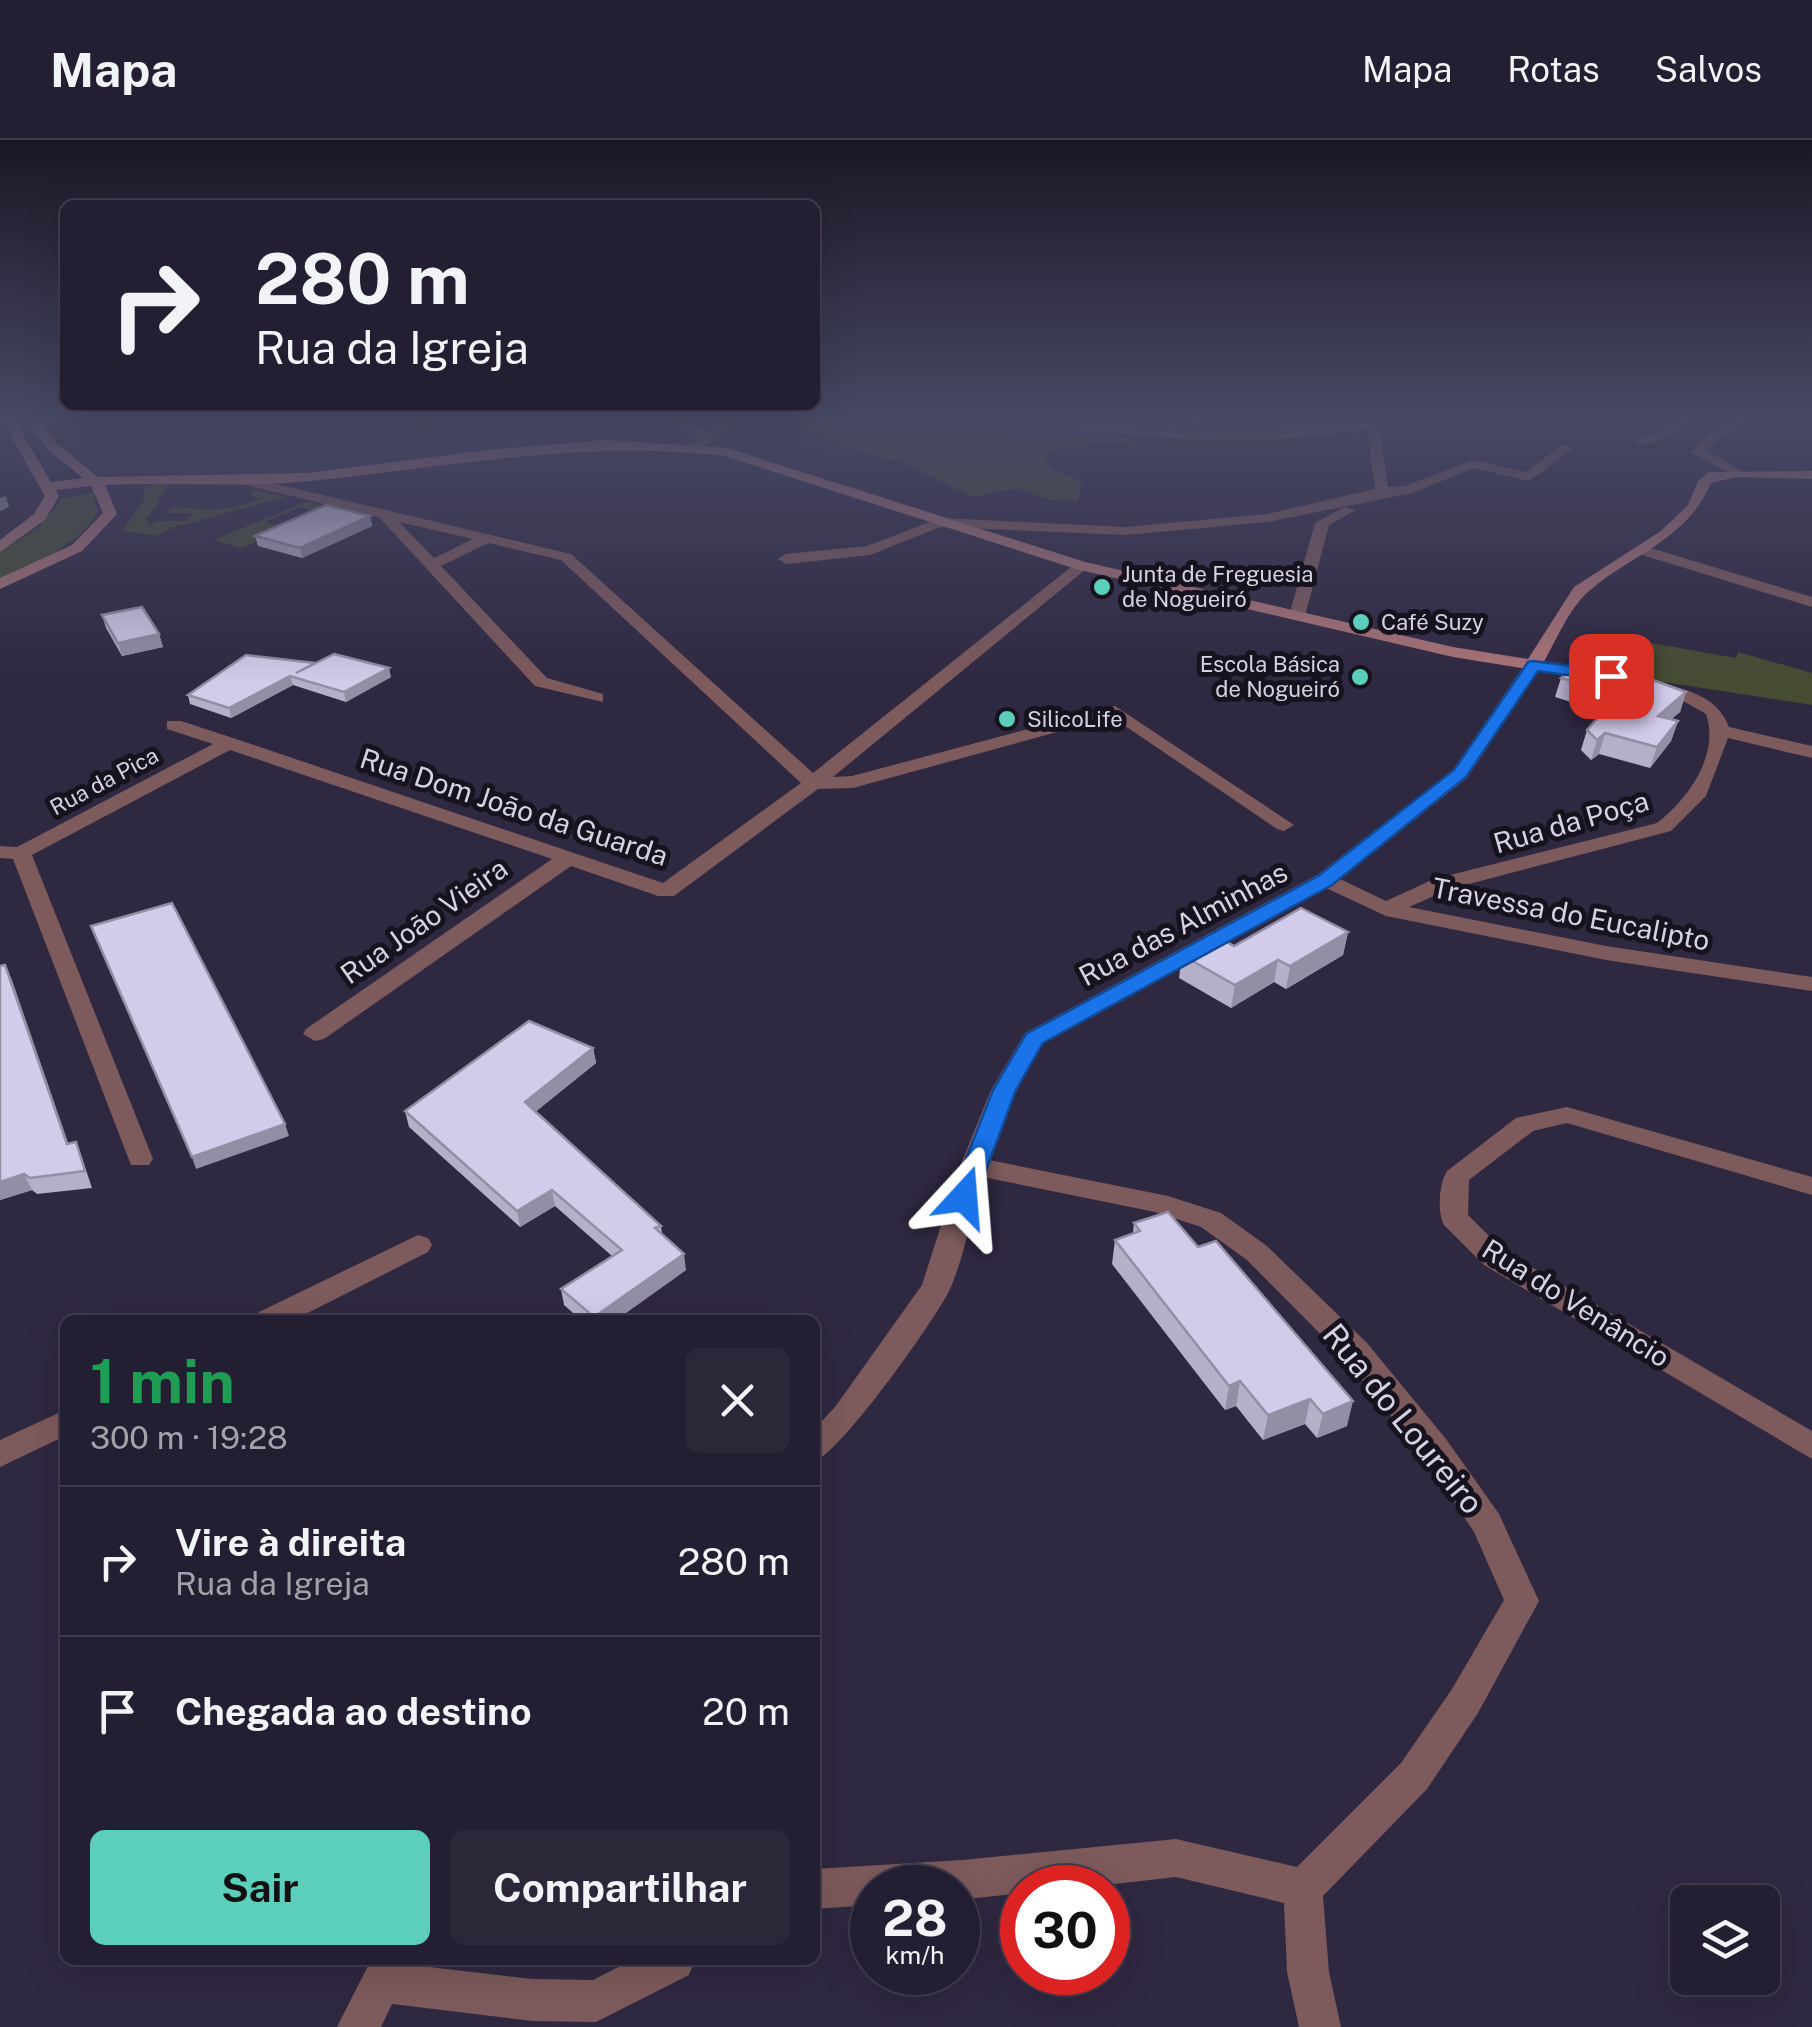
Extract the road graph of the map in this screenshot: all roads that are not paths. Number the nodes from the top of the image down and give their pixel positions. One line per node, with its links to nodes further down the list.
1 (44, 507): 11 (street)
2 (115, 507): 16 (street)
3 (355, 507): 8 (street)
4 (893, 507): 9 (street)
5 (1320, 507): 9 (street)
6 (1355, 507): 18 (street)
7 (1694, 507): 12 (street)
8 (384, 514): 10 (street); 14 (street)
9 (941, 523): 13 (street); 15 (street)
10 (488, 538): 14 (street); 25 (street)
11 (0, 547)
12 (1641, 550): 17 (street); 19 (street)
13 (786, 559)
14 (432, 565): 20 (street)
15 (1081, 566): 18 (street); 25 (street)
16 (0, 584)
17 (1812, 602)
18 (1297, 616): 19 (street)
19 (1533, 665): 22 (street); 29 (street, Rua das Alminhas)
20 (598, 698)
21 (174, 724): 23 (street, Rua Dom João da Guarda)
22 (1720, 731): 24 (street); 30 (street, Rua da Poça)
23 (229, 743): 27 (street, Rua da Pica); 28 (street, Rua Dom João da Guarda)
24 (1812, 752)
25 (813, 783): 26 (street); 28 (street, Rua Dom João da Guarda)
26 (1284, 824)
27 (11, 853): 33 (street)
28 (568, 858): 32 (street, Rua João Vieira)
29 (1325, 880): 30 (street, Travessa do Eucalipto); 34 (street, Rua das Alminhas)
30 (1386, 909): 31 (street, Travessa do Eucalipto)
31 (1812, 984)
32 (315, 1034)
33 (140, 1159)
34 (972, 1166): 39 (street, Rua das Alminhas); 42 (street, Rua do Loureiro)
35 (1812, 1186): 40 (street, Rua do Venâncio)
36 (418, 1246): 37 (street)
37 (279, 1315)
38 (60, 1424): 41 (street)
39 (820, 1443)
40 (1812, 1446)
41 (0, 1454)
42 (1303, 1888): 43 (street); 47 (street)
43 (820, 1889)
44 (664, 1965): 45 (street)
45 (388, 1971): 46 (street)
46 (358, 2027)
47 (1320, 2027)

